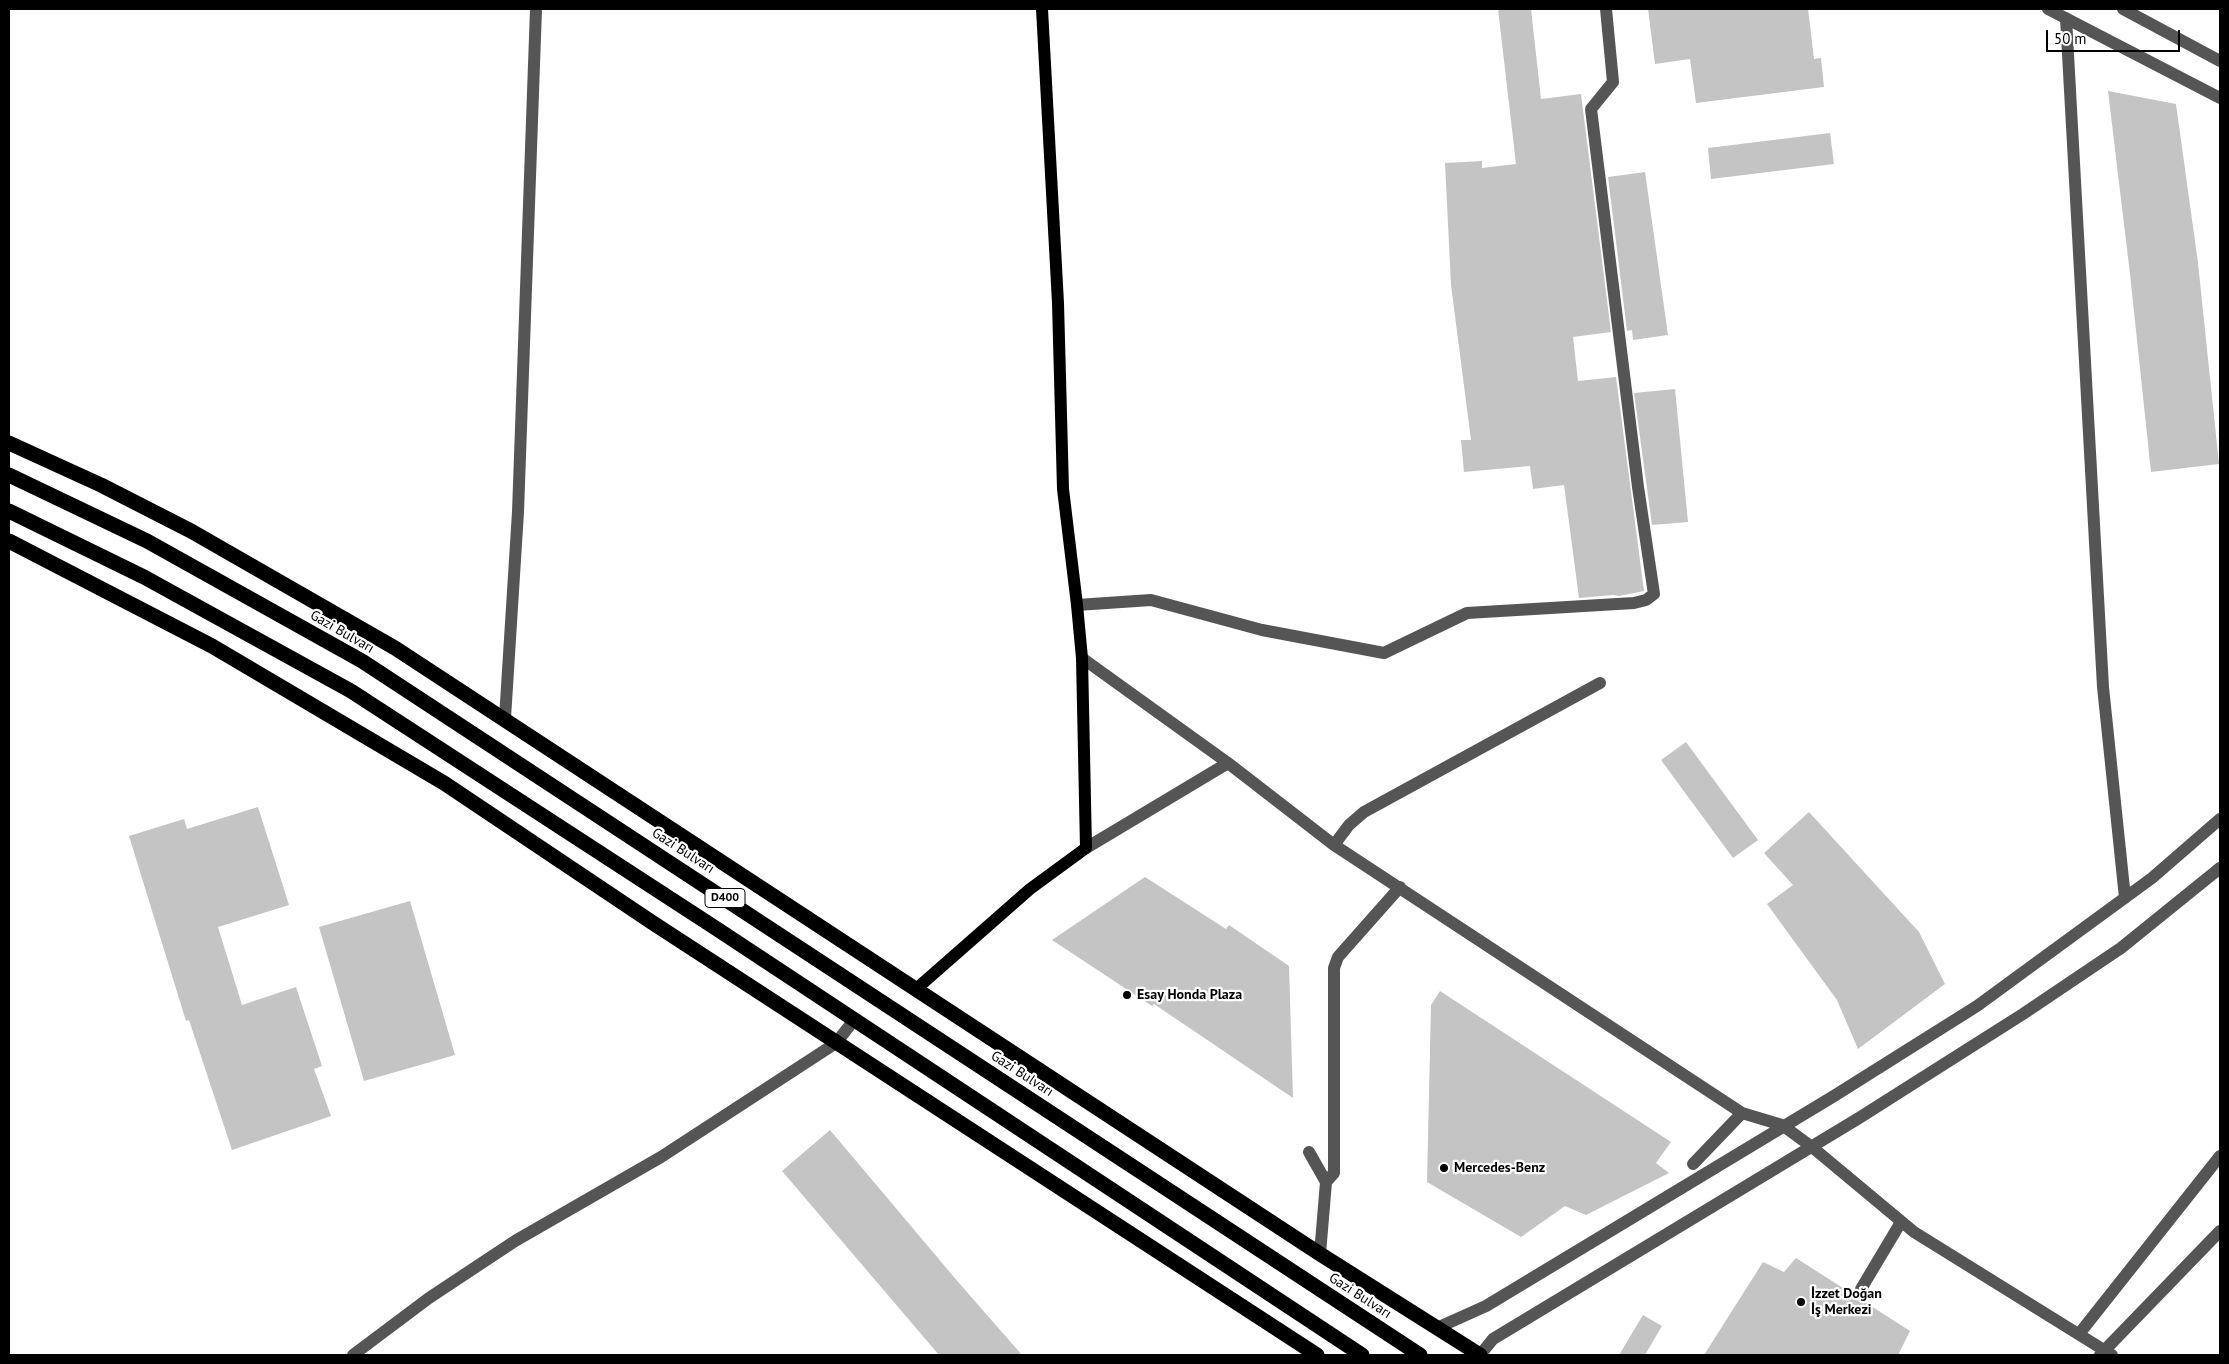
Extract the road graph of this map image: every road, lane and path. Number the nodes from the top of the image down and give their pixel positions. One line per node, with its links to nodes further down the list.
1 (536, 9): 16 (street)
2 (1042, 9): 13 (main road)
3 (1606, 9): 13 (street)
4 (2048, 9): 6 (street)
5 (2124, 9): 7 (street)
6 (2066, 18): 8 (street); 23 (street)
7 (2220, 61)
8 (2220, 98)
9 (9, 443): 16 (highway)
10 (9, 475): 44 (highway, Gazi Bulvarı / D400)
11 (9, 511): 25 (highway, D400)
12 (9, 541): 26 (highway)
13 (1078, 604): 14 (main road)
14 (1082, 658): 17 (street); 20 (main road)
15 (1600, 683): 19 (street)
16 (505, 718): 24 (highway)
17 (1228, 763): 19 (street); 20 (street)
18 (2220, 819): 23 (street)
19 (1334, 845): 22 (street)
20 (1086, 848): 24 (main road)
21 (2220, 868): 29 (street)
22 (1400, 887): 27 (street); 33 (street)
23 (2125, 898): 28 (street)
24 (916, 990): 36 (highway)
25 (854, 1020): 26 (street); 43 (highway, D400)
26 (836, 1043): 41 (street); 42 (highway)
27 (1742, 1113): 28 (street); 32 (street)
28 (1782, 1125): 29 (street); 38 (street)
29 (1812, 1147): 34 (street); 45 (street)
30 (1309, 1152): 33 (street)
31 (2220, 1156): 39 (street)
32 (1693, 1164)
33 (1326, 1182): 36 (street)
34 (1901, 1222): 37 (street); 39 (street)
35 (2220, 1230): 40 (street)
36 (1320, 1254): 38 (highway)
37 (1861, 1289)
38 (1437, 1328): 45 (highway)
39 (2079, 1334): 40 (street)
40 (2106, 1353)
41 (353, 1355)
42 (1317, 1355)
43 (1362, 1355)
44 (1420, 1355)
45 (1480, 1355)

